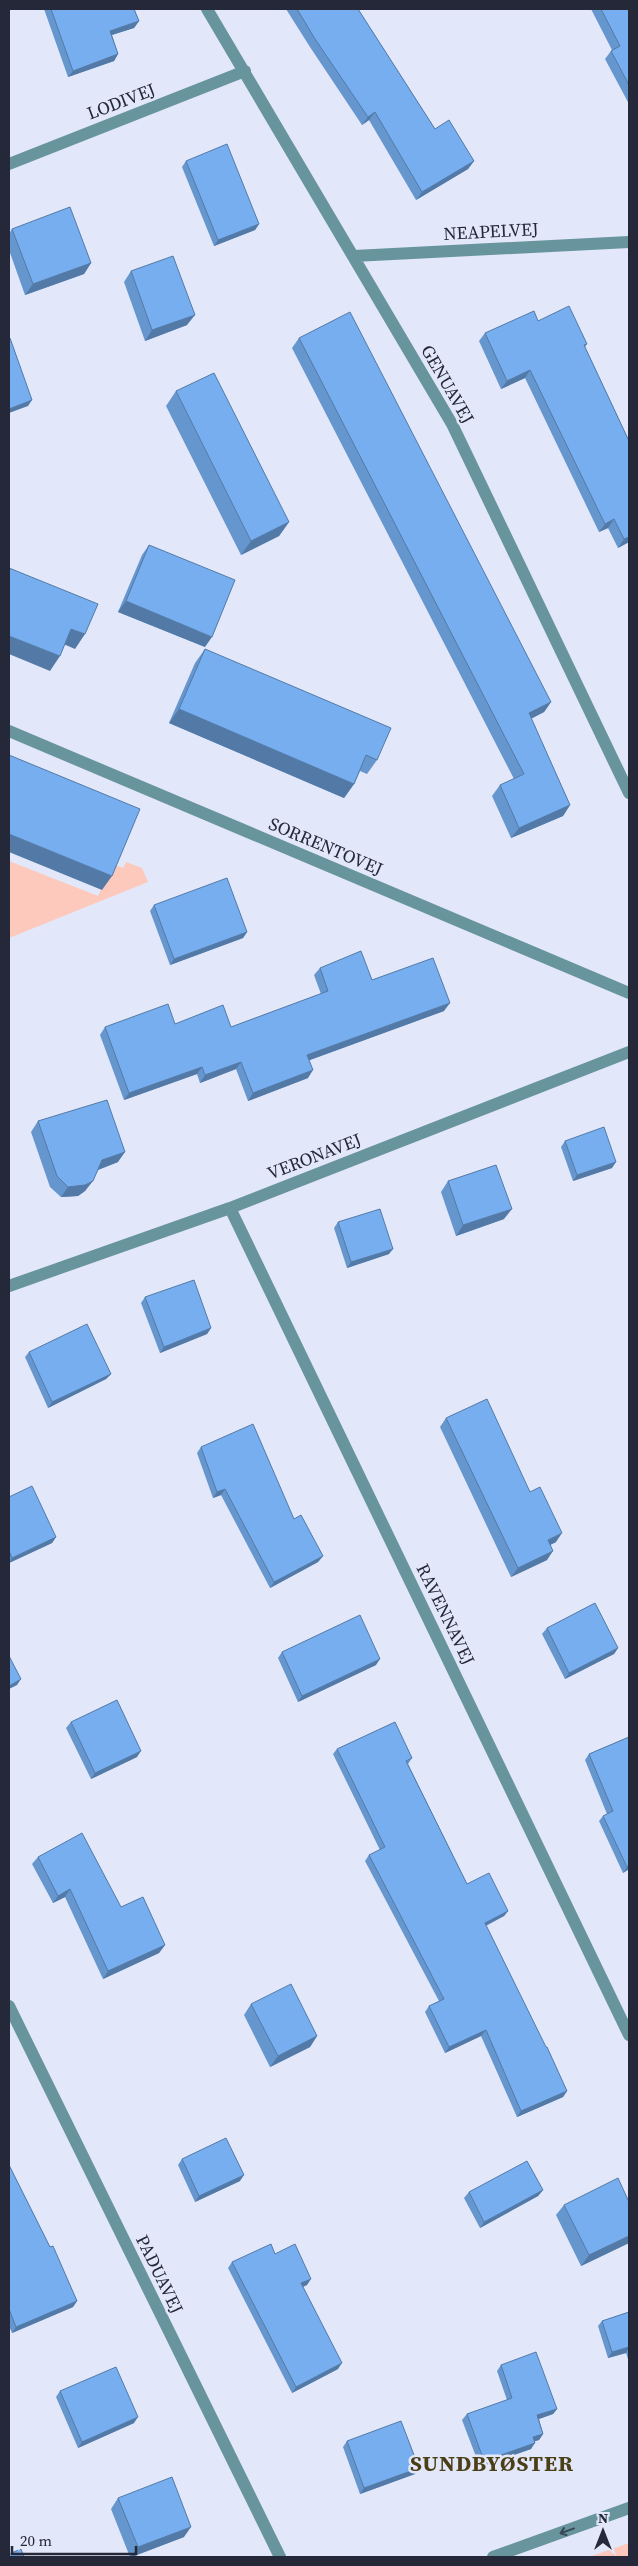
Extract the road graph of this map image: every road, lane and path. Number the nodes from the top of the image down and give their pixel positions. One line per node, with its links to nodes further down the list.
1 (207, 9): 2 (street, GENUAVEJ)
2 (246, 71): 3 (street, LODIVEJ); 5 (street, GENUAVEJ)
3 (9, 164)
4 (629, 242): 5 (street, NEAPELVEJ)
5 (354, 256): 7 (street, GENUAVEJ)
6 (9, 730): 8 (street, SORRENTOVEJ)
7 (629, 794)
8 (629, 993)
9 (629, 1052): 10 (street, VERONAVEJ)
10 (230, 1208): 11 (street, VERONAVEJ); 13 (street, RAVENNAVEJ)
11 (9, 1286)
12 (9, 2006): 15 (street, PADUAVEJ)
13 (629, 2035)
14 (629, 2508): 16 (street, one-way to 16)
15 (280, 2557)
16 (493, 2557)

